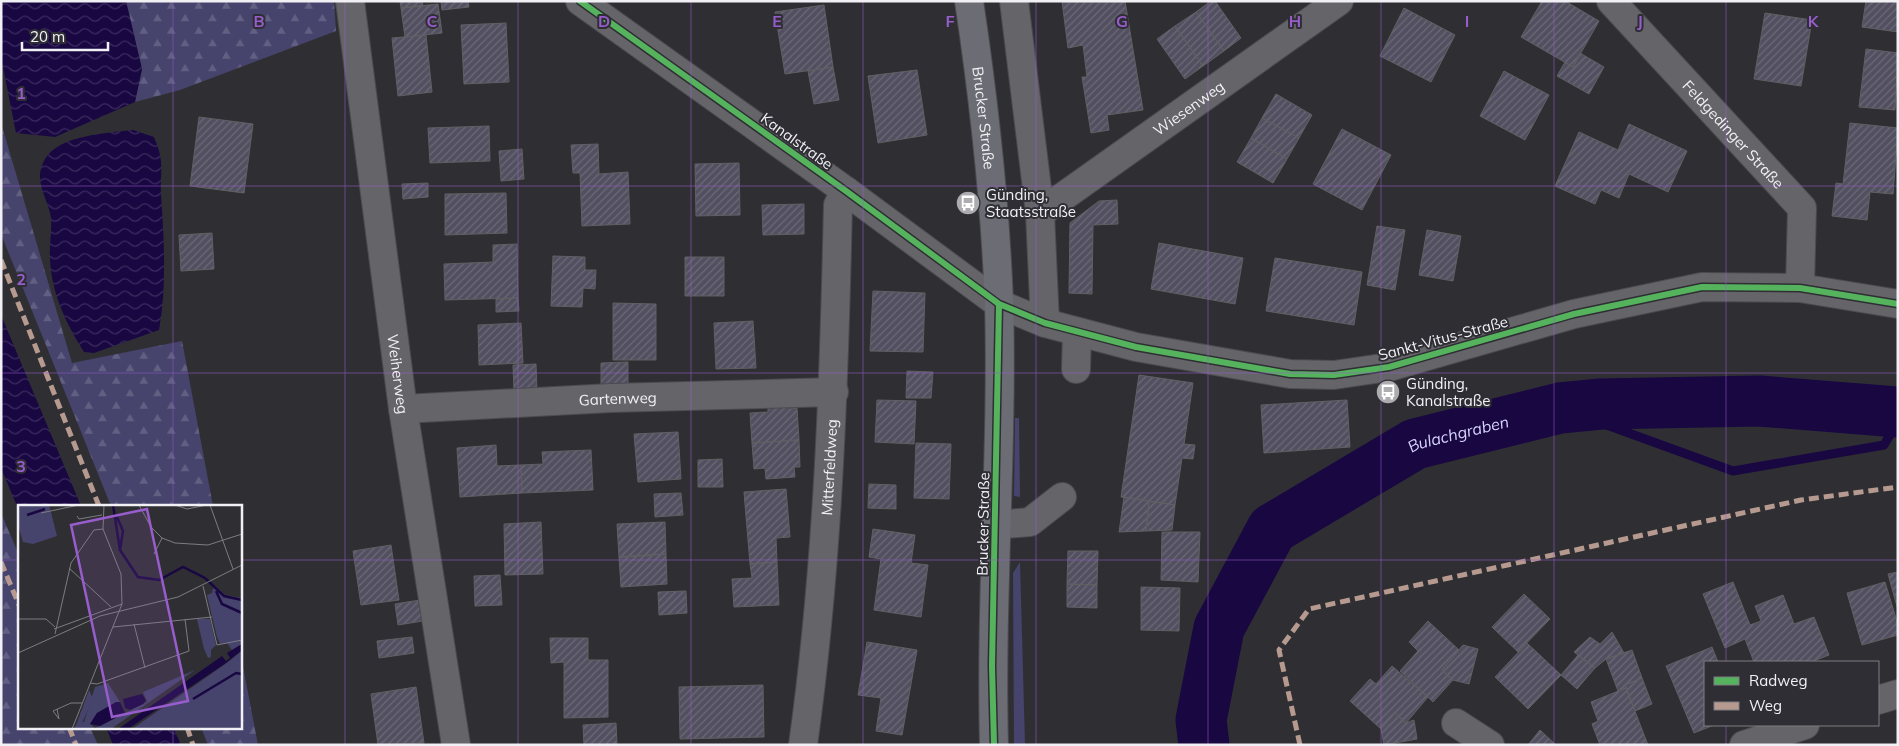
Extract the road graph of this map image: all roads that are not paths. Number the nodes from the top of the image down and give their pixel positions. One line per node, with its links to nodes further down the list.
1 (350, 1): 16 (street, Weiherweg)
2 (580, 1): 7 (street, Kanalstraße)
3 (969, 1): 10 (main road, Brucker Straße)
4 (1014, 1): 8 (street)
5 (1339, 1): 8 (street, Wiesenweg)
6 (1611, 1): 9 (street, Feldgedinger Straße)
7 (846, 191): 10 (street, Kanalstraße); 15 (street, Mitterfeldweg)
8 (1040, 213): 12 (street)
9 (1800, 288): 11 (street, Sankt-Vitus-Straße); 13 (street, Sankt-Vitus-Straße)
10 (999, 304): 12 (street, Sankt-Vitus-Straße); 18 (main road, Brucker Straße)
11 (1898, 304)
12 (1045, 323): 13 (street, Sankt-Vitus-Straße)
13 (1077, 333): 14 (street)
14 (1076, 369)
15 (834, 392): 16 (street, Gartenweg); 24 (street, Mitterfeldweg)
16 (403, 409): 23 (street, Weiherweg)
17 (1062, 497): 18 (street)
18 (995, 525): 25 (main road, Brucker Straße)
19 (1898, 694): 20 (street)
20 (1879, 700)
21 (1456, 723): 26 (street)
22 (1801, 726): 27 (street)
23 (456, 745)
24 (803, 745)
25 (994, 745)
26 (1490, 745)
27 (1744, 745)

